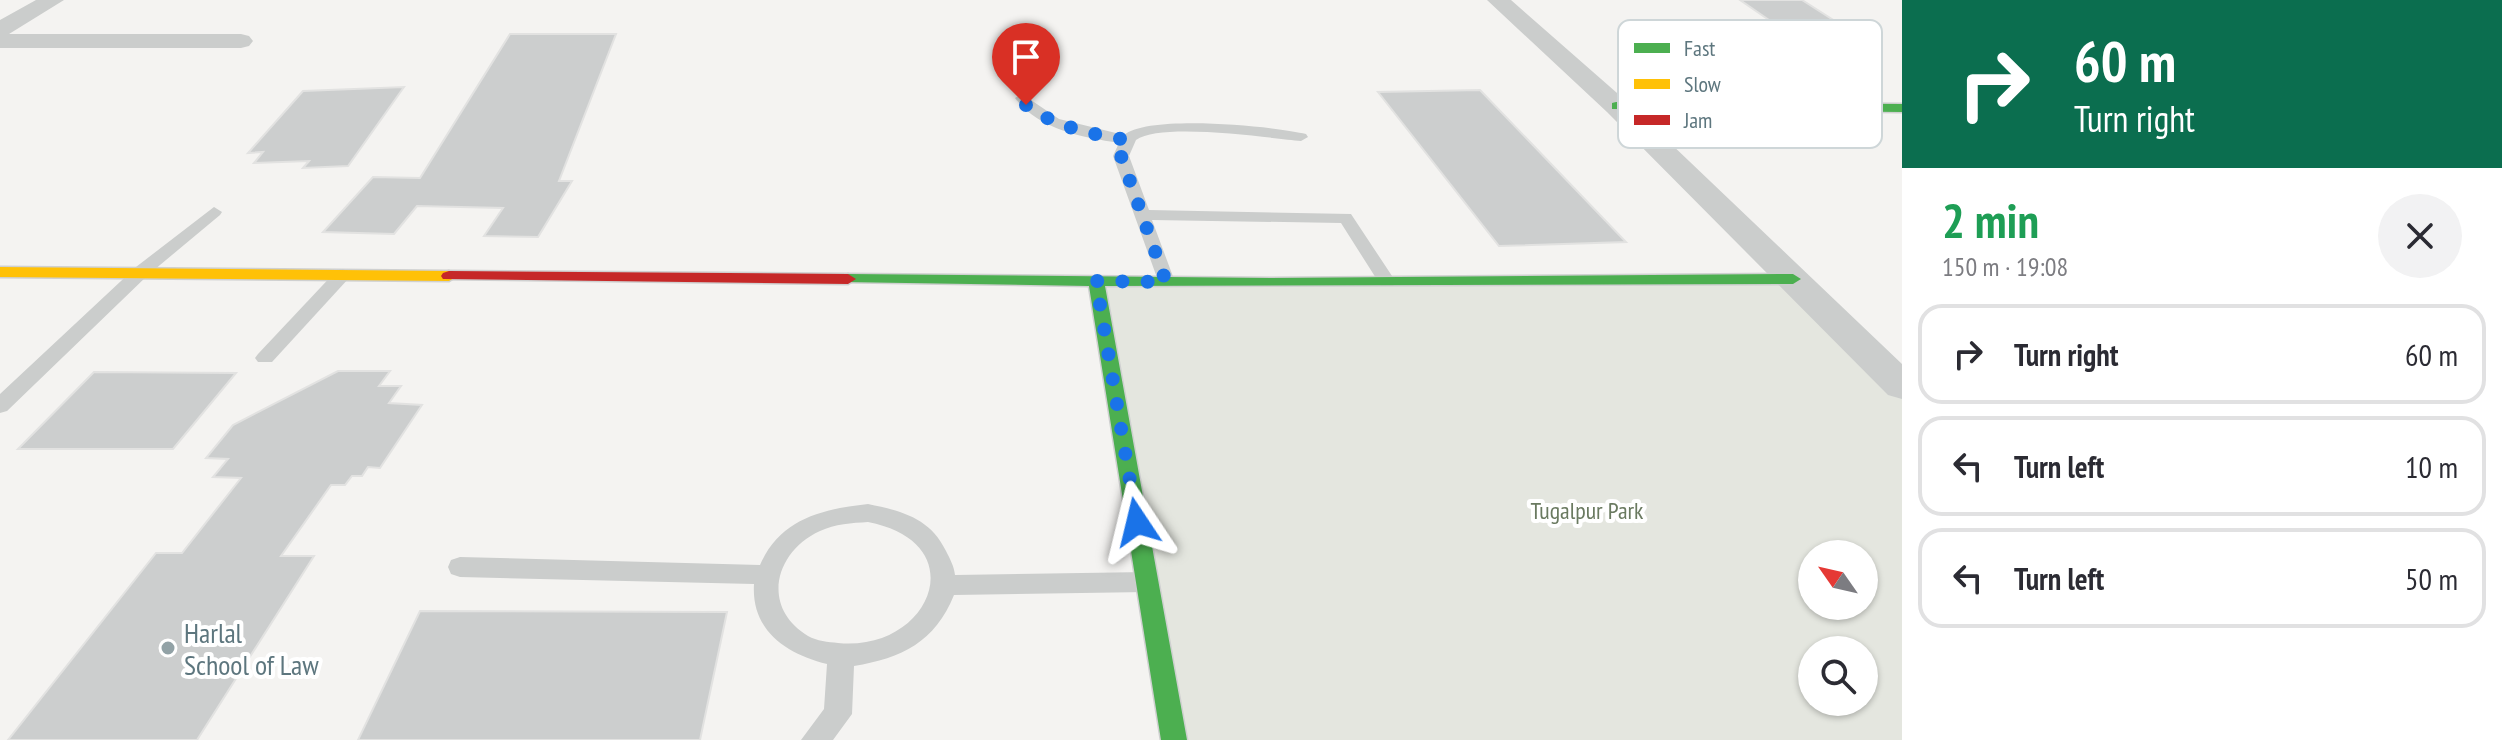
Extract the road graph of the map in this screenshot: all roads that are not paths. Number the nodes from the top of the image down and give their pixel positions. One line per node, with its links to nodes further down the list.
1 (53, 0): 3 (street)
2 (1498, 0): 7 (street)
3 (0, 29)
4 (0, 41): 5 (street)
5 (241, 41)
6 (1022, 98): 11 (lane)
7 (1616, 106)
8 (1882, 108): 9 (street)
9 (1902, 108)
10 (1301, 137): 11 (lane)
11 (1127, 140): 14 (lane)
12 (1659, 148): 18 (street)
13 (214, 212): 16 (lane)
14 (1142, 215): 20 (lane); 21 (lane)
15 (1, 271): 16 (street)
16 (142, 271): 17 (street); 24 (lane)
17 (343, 274): 19 (street); 22 (lane)
18 (1793, 279): 21 (street); 23 (street)
19 (1096, 281): 20 (street); 27 (street)
20 (1166, 282): 21 (street)
21 (1387, 282)
22 (265, 358)
23 (1902, 386)
24 (0, 406)
25 (460, 567): 26 (lane)
26 (766, 575): 28 (lane); 29 (lane)
27 (1147, 582): 28 (lane); 31 (street)
28 (944, 585): 29 (lane)
29 (841, 656): 30 (lane)
30 (815, 740)
31 (1174, 740)

